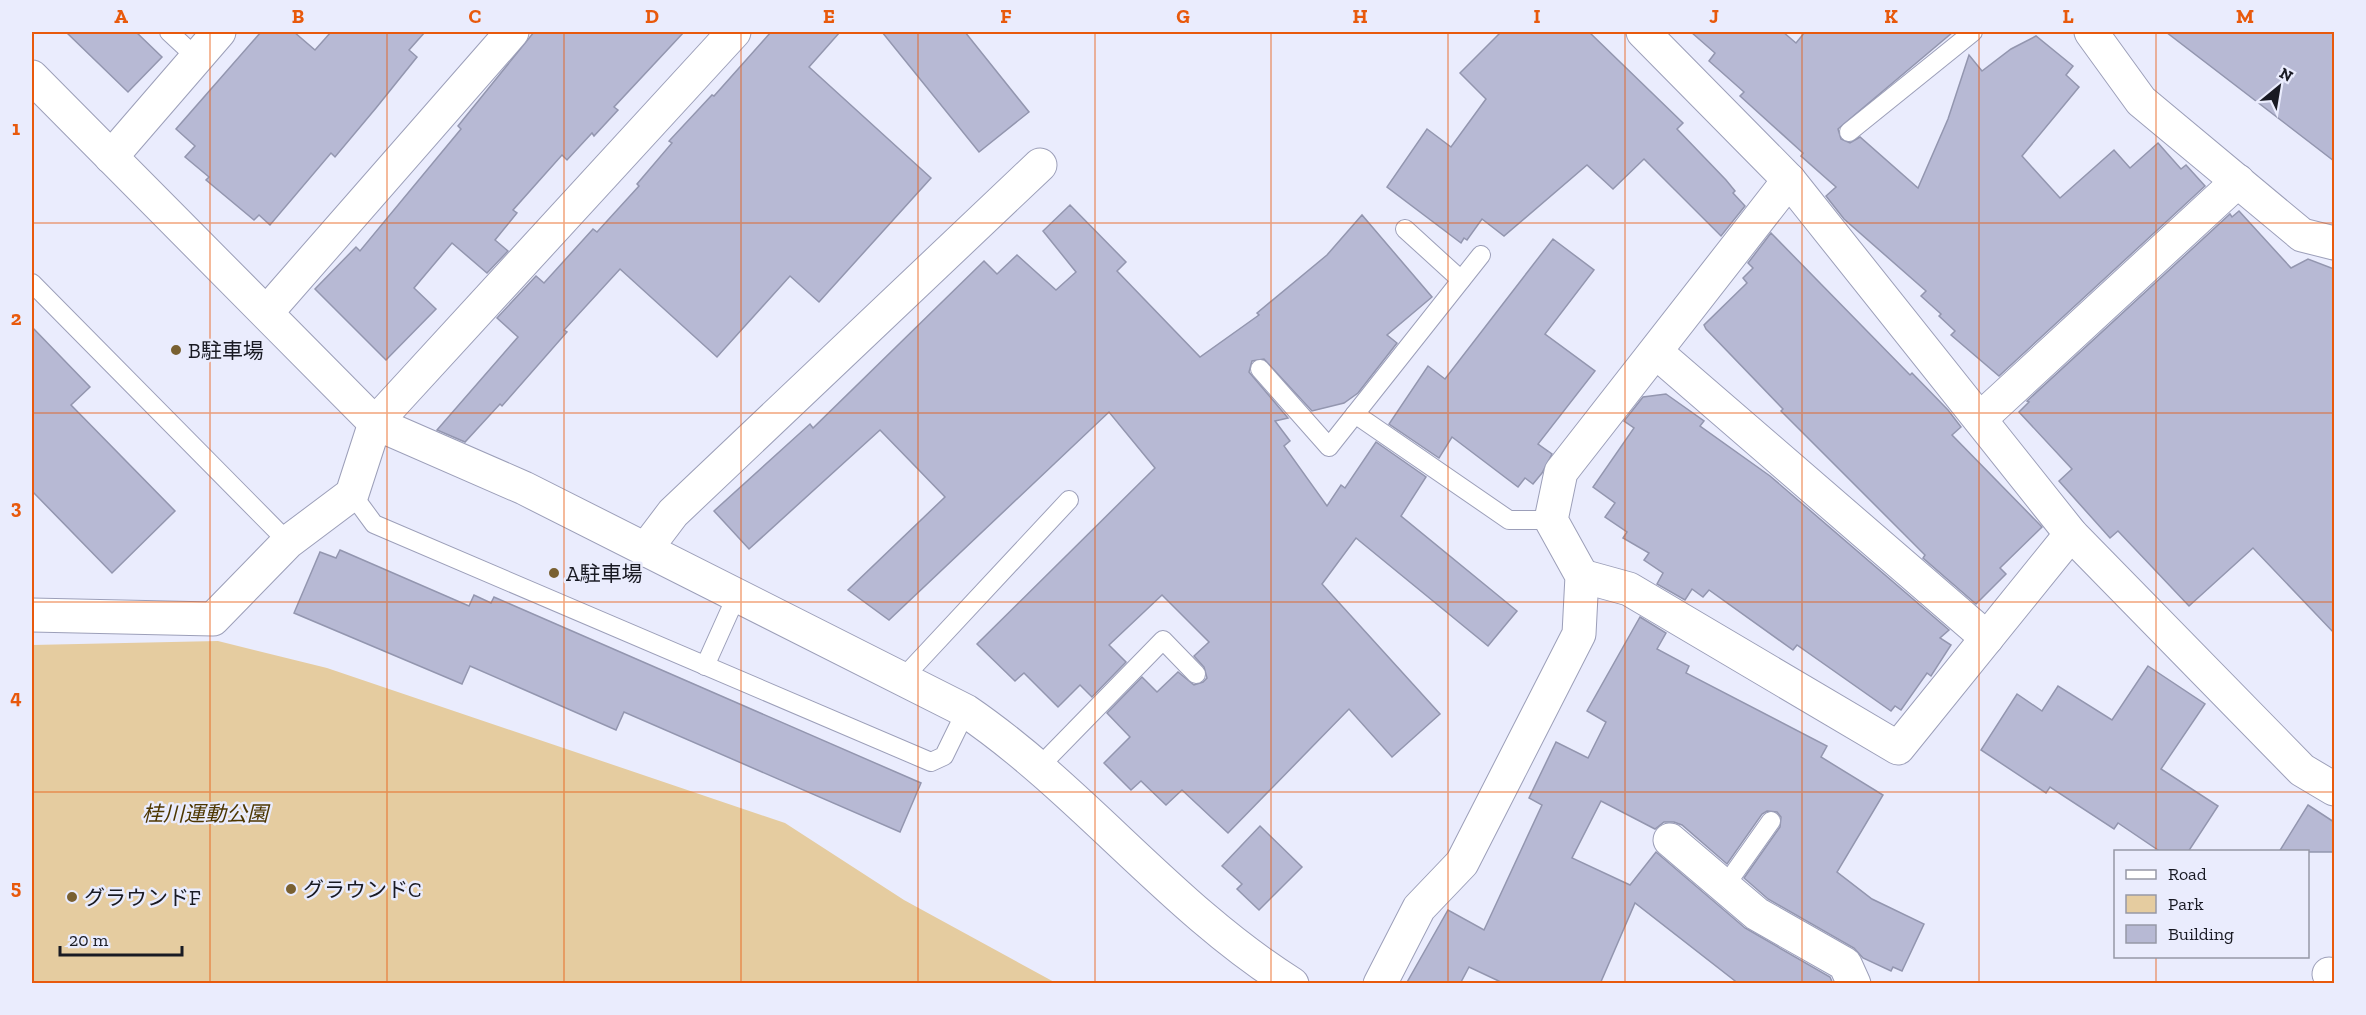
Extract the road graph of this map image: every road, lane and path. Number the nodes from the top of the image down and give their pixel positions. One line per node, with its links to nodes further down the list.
1 (169, 32): 8 (lane)
2 (219, 32): 8 (street)
3 (512, 32): 20 (street)
4 (734, 32): 25 (street)
5 (1643, 32): 13 (street)
6 (1973, 32): 10 (lane)
7 (2091, 32): 14 (street)
8 (197, 58): 11 (street)
9 (32, 77): 11 (street)
10 (1849, 132)
11 (111, 157): 20 (street)
12 (1040, 165): 31 (street)
13 (1789, 180): 21 (street); 24 (street)
14 (2238, 181): 16 (street); 24 (street)
15 (1405, 229): 18 (lane)
16 (2334, 243)
17 (1481, 255): 18 (lane)
18 (1461, 280): 23 (lane)
19 (32, 283): 30 (lane)
20 (267, 312): 25 (street)
21 (1656, 352): 28 (street); 35 (street)
22 (1260, 369): 23 (lane)
23 (1355, 414): 28 (lane)
24 (1980, 419): 29 (street)
25 (375, 423): 26 (street); 31 (street)
26 (352, 494): 30 (street); 36 (lane)
27 (1069, 500): 38 (lane)
28 (1551, 520): 32 (street)
29 (2071, 534): 35 (street); 41 (street)
30 (288, 542): 34 (street)
31 (645, 550): 33 (street)
32 (1582, 576): 35 (street); 46 (street)
33 (736, 597): 36 (lane); 38 (street)
34 (32, 615)
35 (1987, 638)
36 (705, 666): 39 (lane)
37 (1196, 674): 40 (lane)
38 (902, 679): 39 (street)
39 (966, 711): 40 (street)
40 (1040, 766): 45 (street)
41 (2334, 789)
42 (1771, 821): 44 (lane)
43 (1671, 840): 44 (street)
44 (1725, 886): 47 (street)
45 (1292, 984)
46 (1380, 984)
47 (1854, 984)

